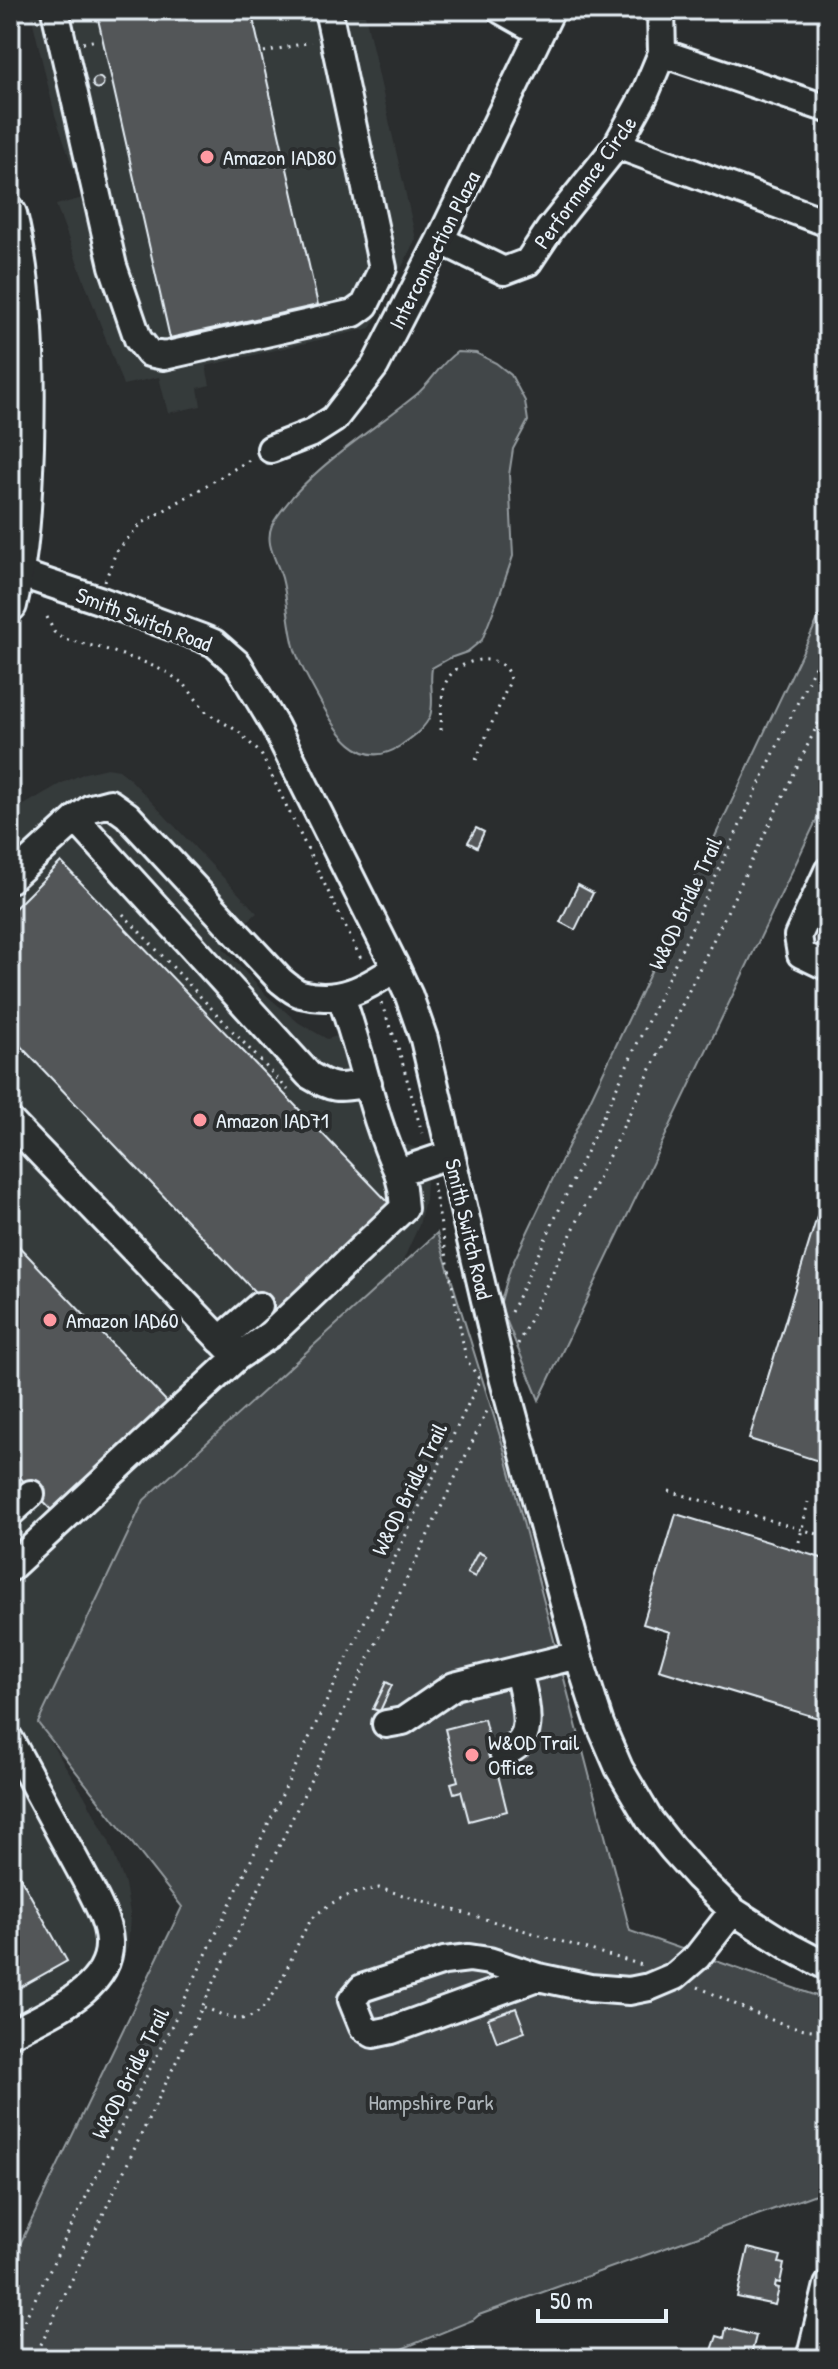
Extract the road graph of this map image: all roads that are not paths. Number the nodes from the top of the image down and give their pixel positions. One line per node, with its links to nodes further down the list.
1 (55, 10): 2 (street)
2 (328, 10)
3 (501, 10): 5 (street)
4 (661, 10): 6 (street, Performance Circle)
5 (546, 21): 11 (street, Interconnection Plaza)
6 (662, 53): 7 (street); 8 (street, Performance Circle)
7 (828, 109)
8 (617, 145): 10 (street); 11 (street, Performance Circle)
9 (10, 214): 13 (main road)
10 (828, 223)
11 (440, 240): 12 (street, Interconnection Plaza)
12 (271, 449)
13 (13, 572): 14 (main road); 19 (street, Smith Switch Road)
14 (10, 605)
15 (76, 819): 17 (street); 20 (street); 21 (street)
16 (828, 871): 18 (street)
17 (10, 879)
18 (828, 967)
19 (396, 968): 20 (street); 23 (street, Smith Switch Road)
20 (341, 997): 21 (street)
21 (368, 1083): 24 (street)
22 (10, 1121): 26 (street)
23 (441, 1157): 24 (street); 30 (street, Smith Switch Road)
24 (398, 1172): 26 (street)
25 (259, 1306): 26 (street)
26 (228, 1349): 29 (street)
27 (31, 1494): 28 (street)
28 (10, 1513)
29 (10, 1568)
30 (578, 1655): 31 (street); 35 (street, Smith Switch Road)
31 (518, 1670): 32 (street); 34 (street)
32 (386, 1724)
33 (10, 1740): 38 (street)
34 (503, 1752)
35 (733, 1911): 36 (street, Smith Switch Road); 37 (street)
36 (828, 1967)
37 (538, 1977): 37 (street)
38 (10, 2034)
39 (826, 2298): 40 (street)
40 (810, 2359)

